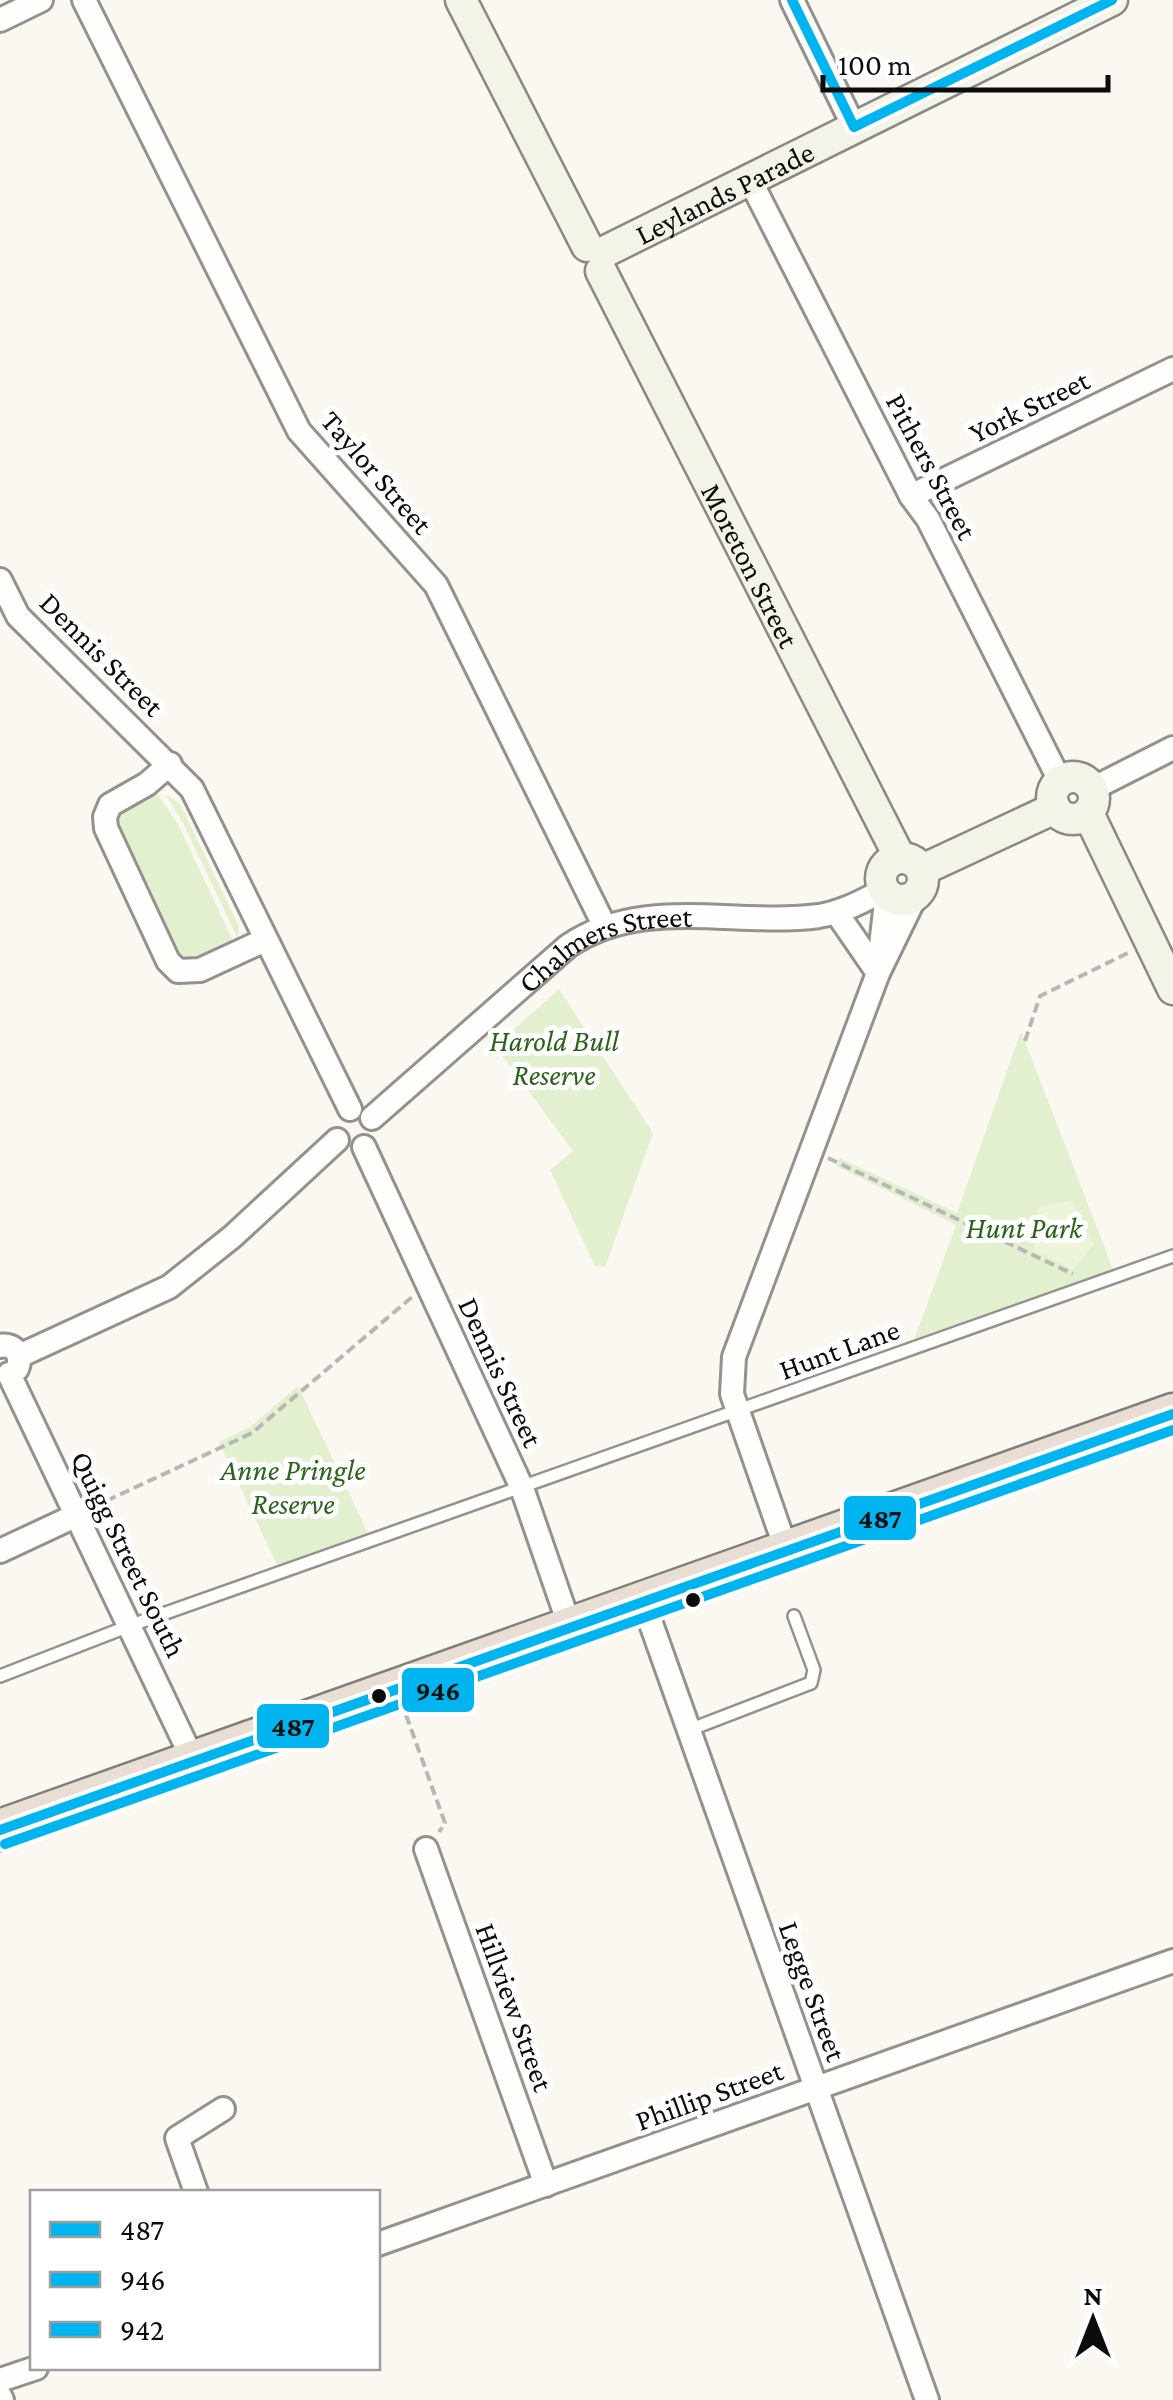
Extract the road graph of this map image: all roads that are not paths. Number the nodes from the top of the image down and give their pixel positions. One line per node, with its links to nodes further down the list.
1 (41, 0): 6 (street)
2 (84, 0): 19 (street, Taylor Street)
3 (461, 0): 9 (street, Moreton Street)
4 (792, 0): 7 (street)
5 (1112, 0): 7 (street, Leylands Parade)
6 (0, 20)
7 (854, 127): 8 (street, Leylands Parade)
8 (750, 180): 9 (street, Leylands Parade); 11 (street, Pithers Street)
9 (598, 256): 17 (street, Moreton Street)
10 (1173, 370): 11 (street, York Street)
11 (911, 496): 15 (street, Pithers Street)
12 (0, 580): 14 (street, Dennis Street)
13 (1173, 748): 16 (street)
14 (170, 764): 20 (street, Dennis Street); 20 (street)
15 (1057, 795): 16 (street); 17 (street, Chalmers Street)
16 (1090, 801): 22 (street)
17 (902, 882): 18 (street, Chalmers Street); 21 (street)
18 (836, 912): 19 (street, Chalmers Street); 21 (street)
19 (604, 925): 24 (street, Chalmers Street)
20 (264, 940): 23 (street, Dennis Street)
21 (878, 973): 29 (street)
22 (1173, 990)
23 (350, 1109): 24 (street); 25 (street)
24 (372, 1118): 26 (street)
25 (337, 1140): 26 (street); 28 (street)
26 (364, 1148): 31 (street, Dennis Street)
27 (1173, 1256): 29 (lane, Hunt Lane)
28 (7, 1363): 32 (street, Quigg Street South)
29 (738, 1412): 31 (lane, Hunt Lane); 33 (street)
30 (1173, 1414): 33 (highway)
31 (522, 1488): 37 (lane, Hunt Lane); 38 (street, Dennis Street)
32 (77, 1515): 34 (street); 37 (street, Quigg Street South)
33 (786, 1549): 35 (highway)
34 (0, 1552)
35 (643, 1601): 38 (highway); 40 (street, Legge Street)
36 (794, 1616): 40 (lane)
37 (130, 1626): 39 (lane, Hunt Lane); 41 (street, Quigg Street South)
38 (570, 1626): 41 (highway)
39 (0, 1676)
40 (688, 1730): 45 (street, Legge Street)
41 (194, 1760): 42 (highway)
42 (0, 1830)
43 (426, 1849): 47 (street, Hillview Street)
44 (1173, 1960): 45 (street, Phillip Street)
45 (816, 2088): 47 (street, Phillip Street); 52 (street, Legge Street)
46 (222, 2109): 48 (street)
47 (546, 2185): 49 (street, Phillip Street)
48 (195, 2190)
49 (380, 2243)
50 (30, 2370): 51 (street)
51 (0, 2380)
52 (927, 2400)

